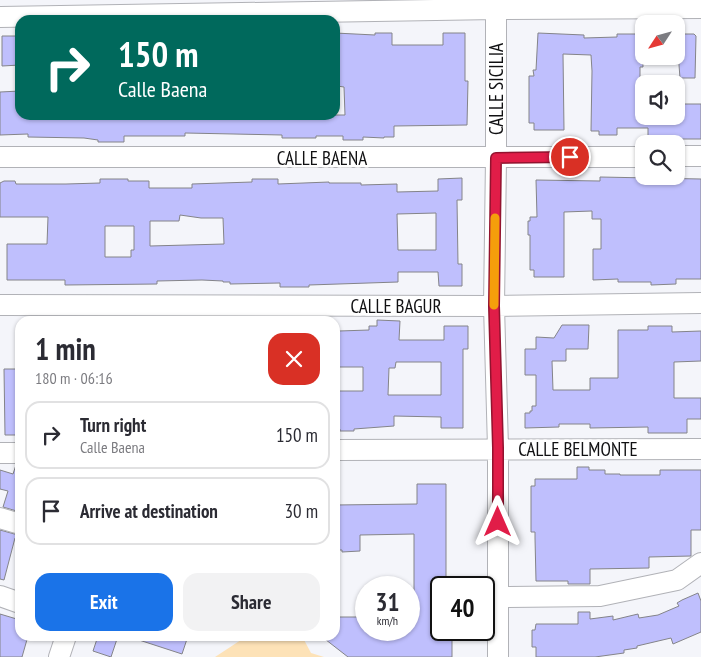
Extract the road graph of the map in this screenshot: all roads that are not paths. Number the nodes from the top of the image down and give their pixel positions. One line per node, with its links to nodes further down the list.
1 (617, 4): 2 (street); 3 (street)
2 (496, 5): 4 (street); 11 (street, CALLE SICILIA)
3 (701, 8)
4 (83, 15)
5 (0, 17): 6 (street)
6 (15, 17)
7 (685, 156): 8 (street)
8 (701, 156)
9 (0, 157): 11 (street, CALLE BAENA)
10 (635, 157): 11 (street, CALLE BAENA)
11 (496, 158): 14 (street, CALLE SICILIA)
12 (701, 303): 14 (street, CALLE BAGUR)
13 (0, 305): 14 (street, CALLE BAGUR)
14 (494, 306): 15 (street, CALLE SICILIA)
15 (498, 448): 16 (street, CALLE BELMONTE); 17 (street, CALLE BELMONTE); 24 (street, CALLE SICILIA)
16 (701, 449)
17 (340, 450)
18 (0, 453): 19 (street)
19 (15, 453)
20 (0, 518): 21 (street)
21 (15, 522)
22 (701, 563): 24 (street)
23 (0, 596): 25 (street)
24 (498, 597): 28 (street, CALLE SICILIA)
25 (15, 601)
26 (64, 641): 27 (street)
27 (59, 657)
28 (498, 657)

